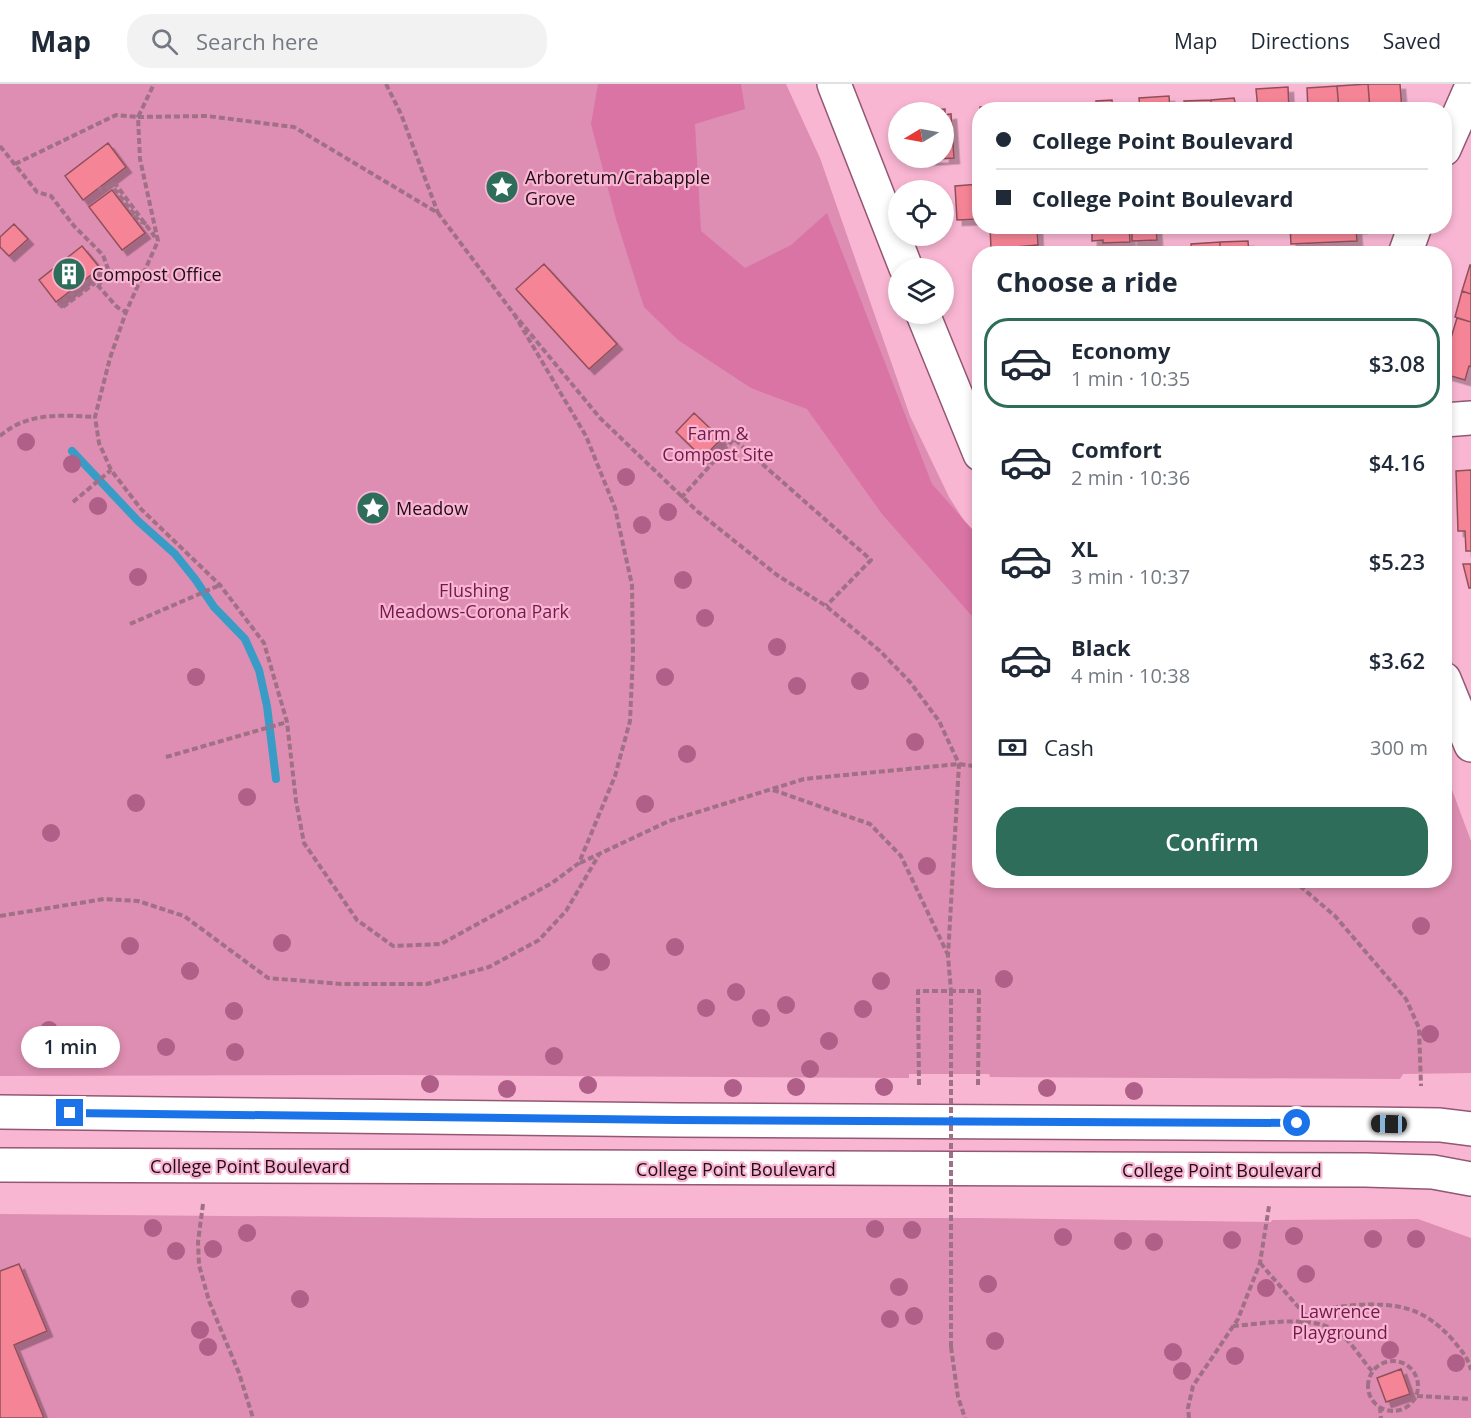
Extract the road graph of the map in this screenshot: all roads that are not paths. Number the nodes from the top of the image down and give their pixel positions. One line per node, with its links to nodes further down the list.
1 (834, 84): 4 (main road)
2 (1471, 88): 3 (main road)
3 (1452, 131)
4 (902, 258)
5 (929, 324): 6 (main road)
6 (966, 387): 7 (main road)
7 (972, 416)
8 (1471, 418): 9 (main road)
9 (1452, 419)
10 (1452, 698): 11 (main road)
11 (1471, 744)
12 (0, 1112): 13 (main road)
13 (1471, 1129)
14 (0, 1165): 15 (main road, College Point Boulevard)
15 (1471, 1179)

